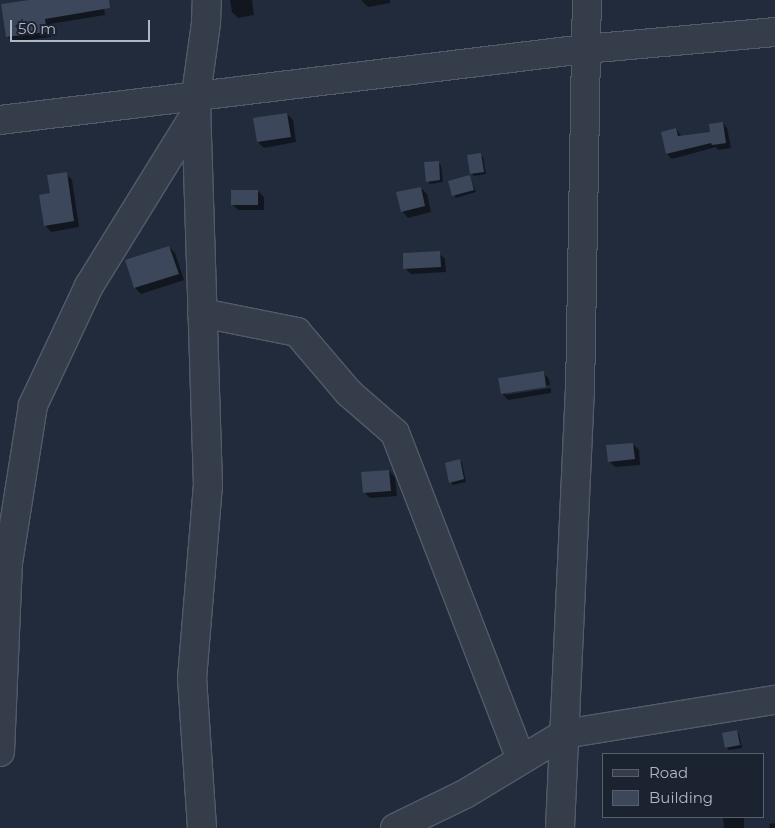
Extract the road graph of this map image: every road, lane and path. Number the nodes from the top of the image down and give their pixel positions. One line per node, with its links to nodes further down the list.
1 (207, 0): 5 (street)
2 (587, 0): 4 (street)
3 (775, 32): 4 (street)
4 (585, 50): 5 (street); 9 (street)
5 (196, 104): 6 (street); 7 (street); 10 (street)
6 (0, 120)
7 (202, 313): 11 (street); 12 (street)
8 (775, 700): 9 (street)
9 (564, 734): 11 (street); 14 (street)
10 (0, 752)
11 (521, 760): 13 (street)
12 (202, 828)
13 (395, 828)
14 (560, 828)

